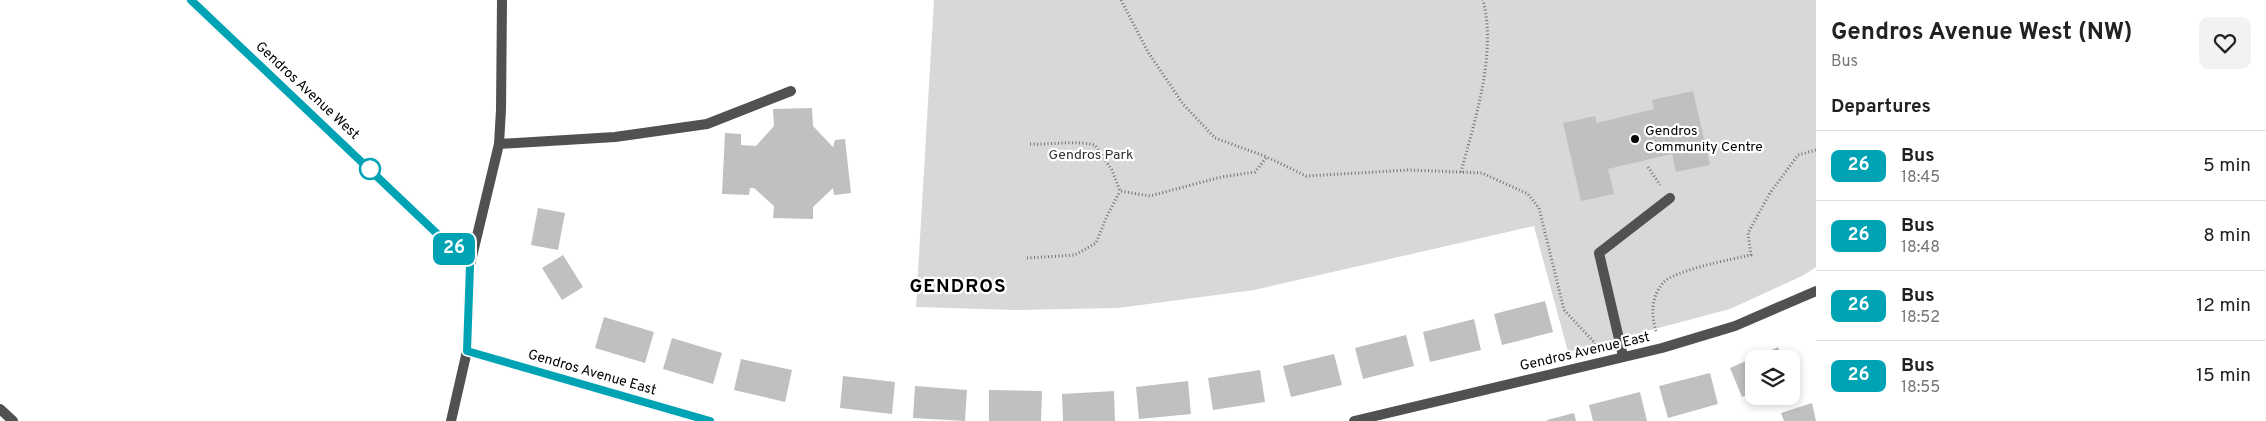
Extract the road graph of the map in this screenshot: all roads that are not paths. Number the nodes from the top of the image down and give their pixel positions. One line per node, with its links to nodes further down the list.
1 (191, 0): 6 (street, Gendros Avenue West)
2 (502, 0): 4 (street)
3 (791, 91): 4 (street)
4 (499, 144): 6 (street)
5 (1670, 198): 9 (street)
6 (470, 265): 8 (street)
7 (1816, 291): 9 (street, Gendros Avenue East)
8 (467, 351): 12 (street); 13 (street, Gendros Avenue East)
9 (1623, 356): 14 (street, Gendros Avenue East)
10 (0, 409): 11 (street)
11 (13, 421)
12 (451, 421)
13 (710, 421)
14 (1354, 421)

